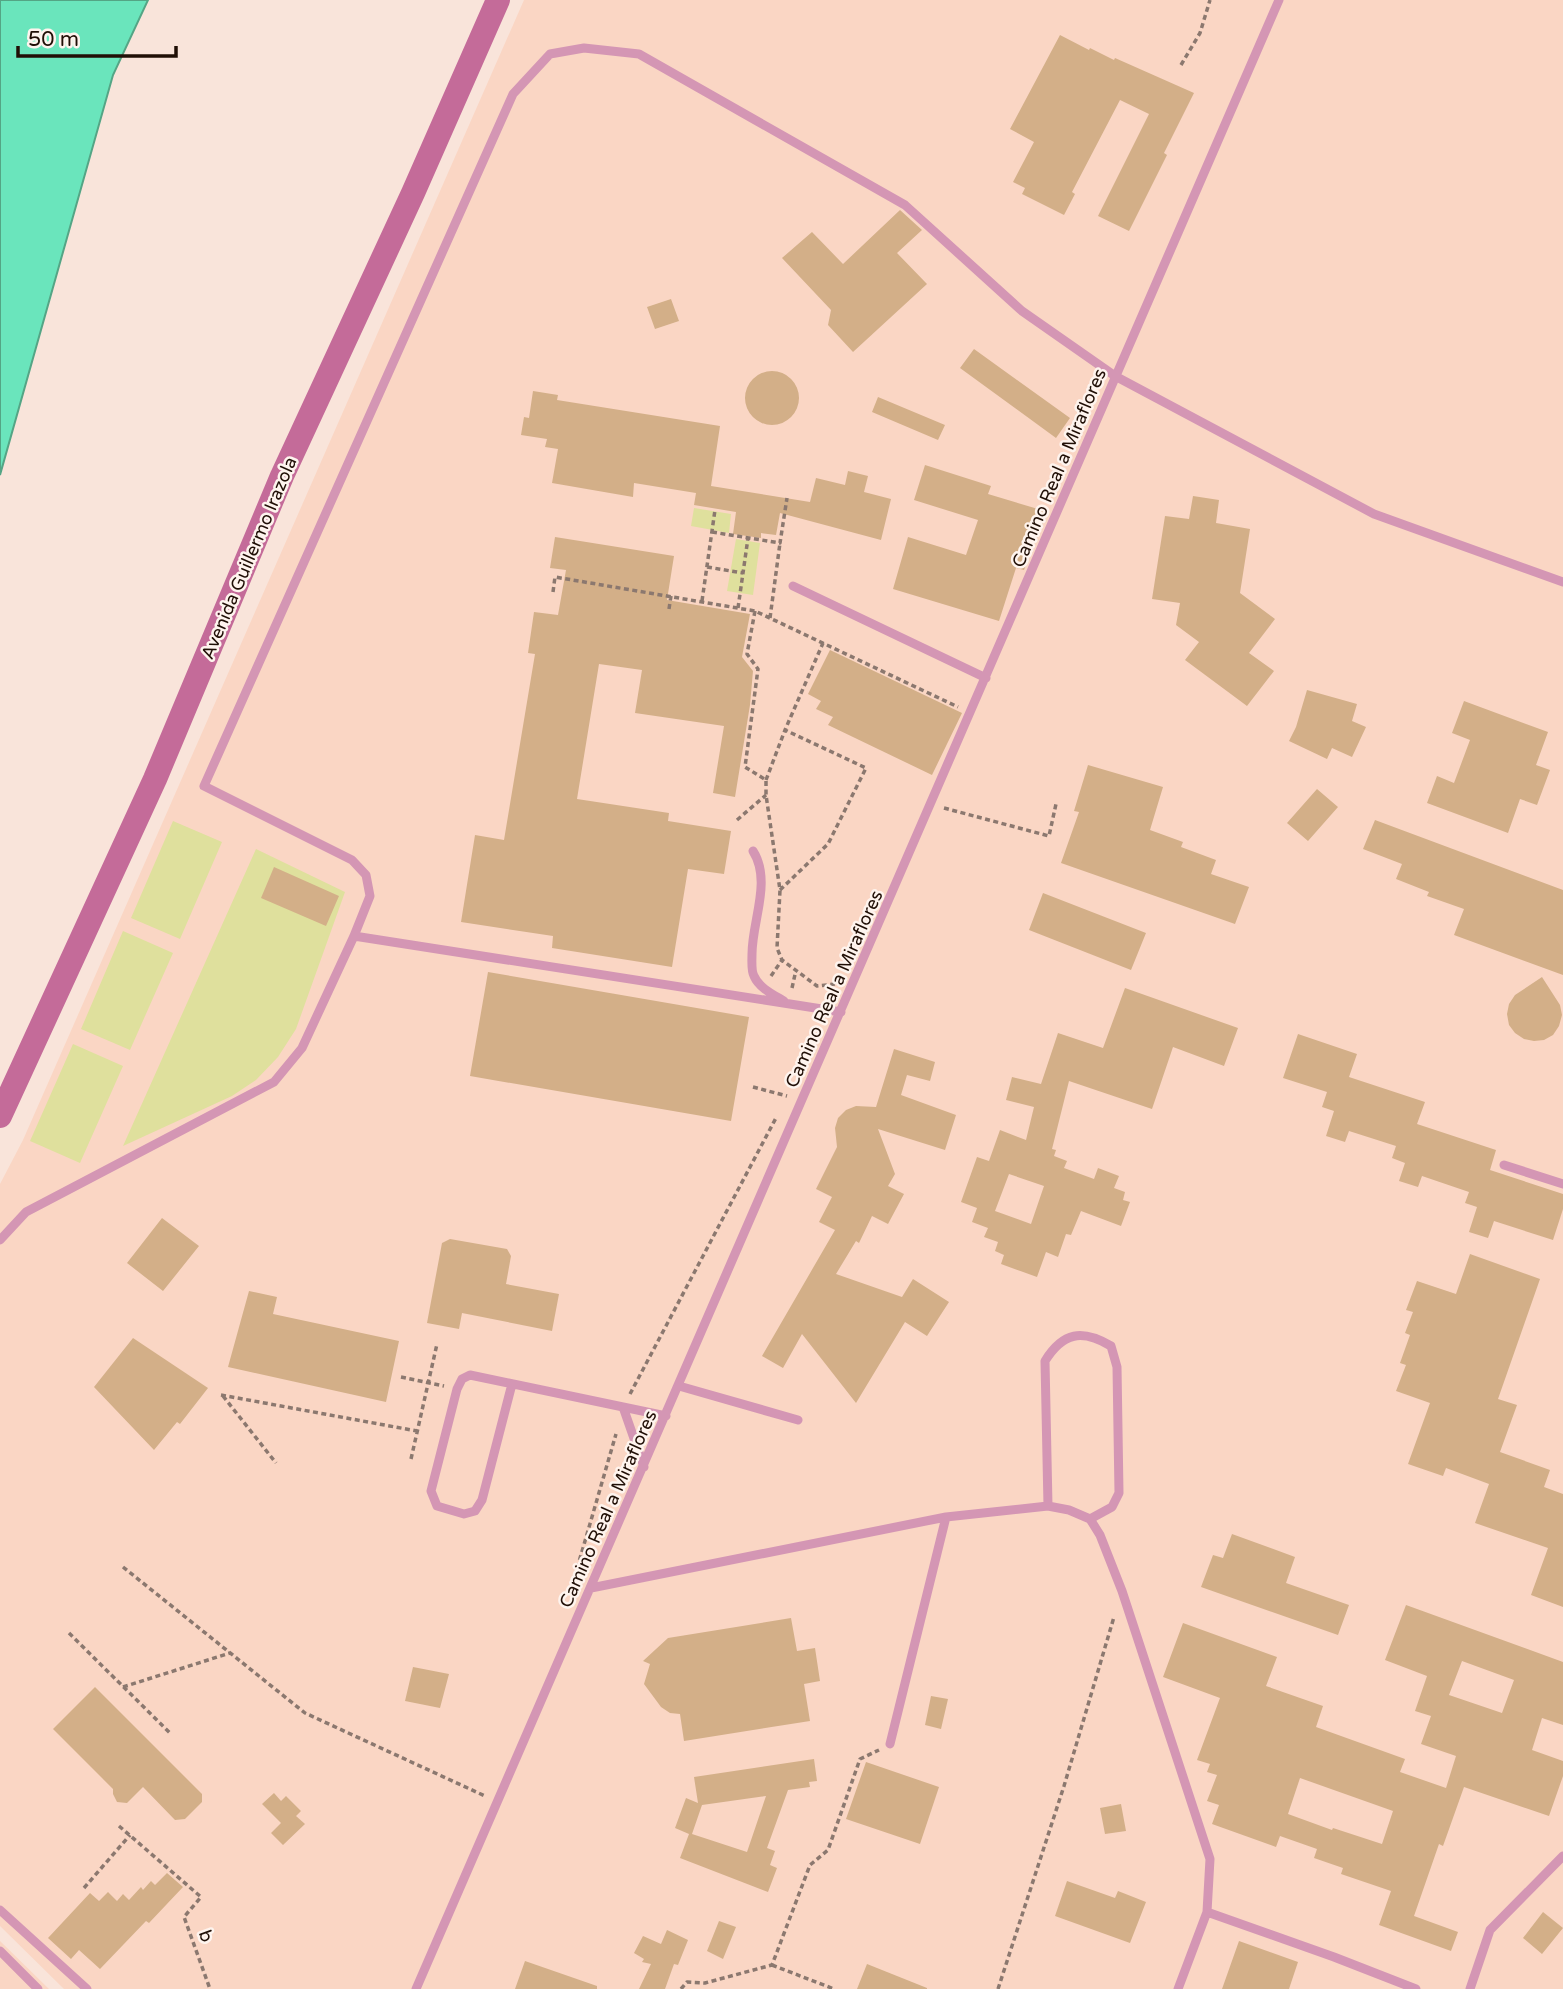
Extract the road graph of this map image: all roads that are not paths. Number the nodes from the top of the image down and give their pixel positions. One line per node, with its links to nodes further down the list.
1 (498, 0): 11 (main road, Avenida Guillermo Irazola)
2 (1279, 0): 3 (lane, Camino Real a Miraflores)
3 (1115, 376): 4 (lane); 6 (lane, Camino Real a Miraflores); 8 (lane)
4 (1563, 582)
5 (793, 586): 6 (lane)
6 (986, 678): 10 (lane, Camino Real a Miraflores)
7 (753, 851): 9 (lane)
8 (355, 936): 9 (lane); 14 (lane)
9 (788, 1004): 10 (lane)
10 (841, 1012): 16 (lane, Camino Real a Miraflores)
11 (0, 1116)
12 (1504, 1165): 13 (lane)
13 (1563, 1184)
14 (0, 1240)
15 (512, 1384): 15 (lane); 17 (lane)
16 (679, 1386): 18 (lane, Camino Real a Miraflores); 19 (lane)
17 (623, 1407): 18 (lane); 20 (lane)
18 (666, 1416): 20 (lane, Camino Real a Miraflores)
19 (799, 1420)
20 (644, 1467): 24 (lane, Camino Real a Miraflores)
21 (1048, 1506): 22 (lane); 23 (lane); 23 (lane)
22 (946, 1517): 24 (lane); 25 (lane)
23 (1090, 1519): 28 (lane)
24 (591, 1588): 32 (lane, Camino Real a Miraflores)
25 (890, 1744)
26 (1563, 1856): 35 (lane)
27 (0, 1910): 31 (lane)
28 (1207, 1912): 33 (lane); 34 (lane)
29 (0, 1951): 30 (lane)
30 (38, 1989)
31 (87, 1989)
32 (416, 1989)
33 (1178, 1989)
34 (1416, 1989)
35 (1470, 1989)

